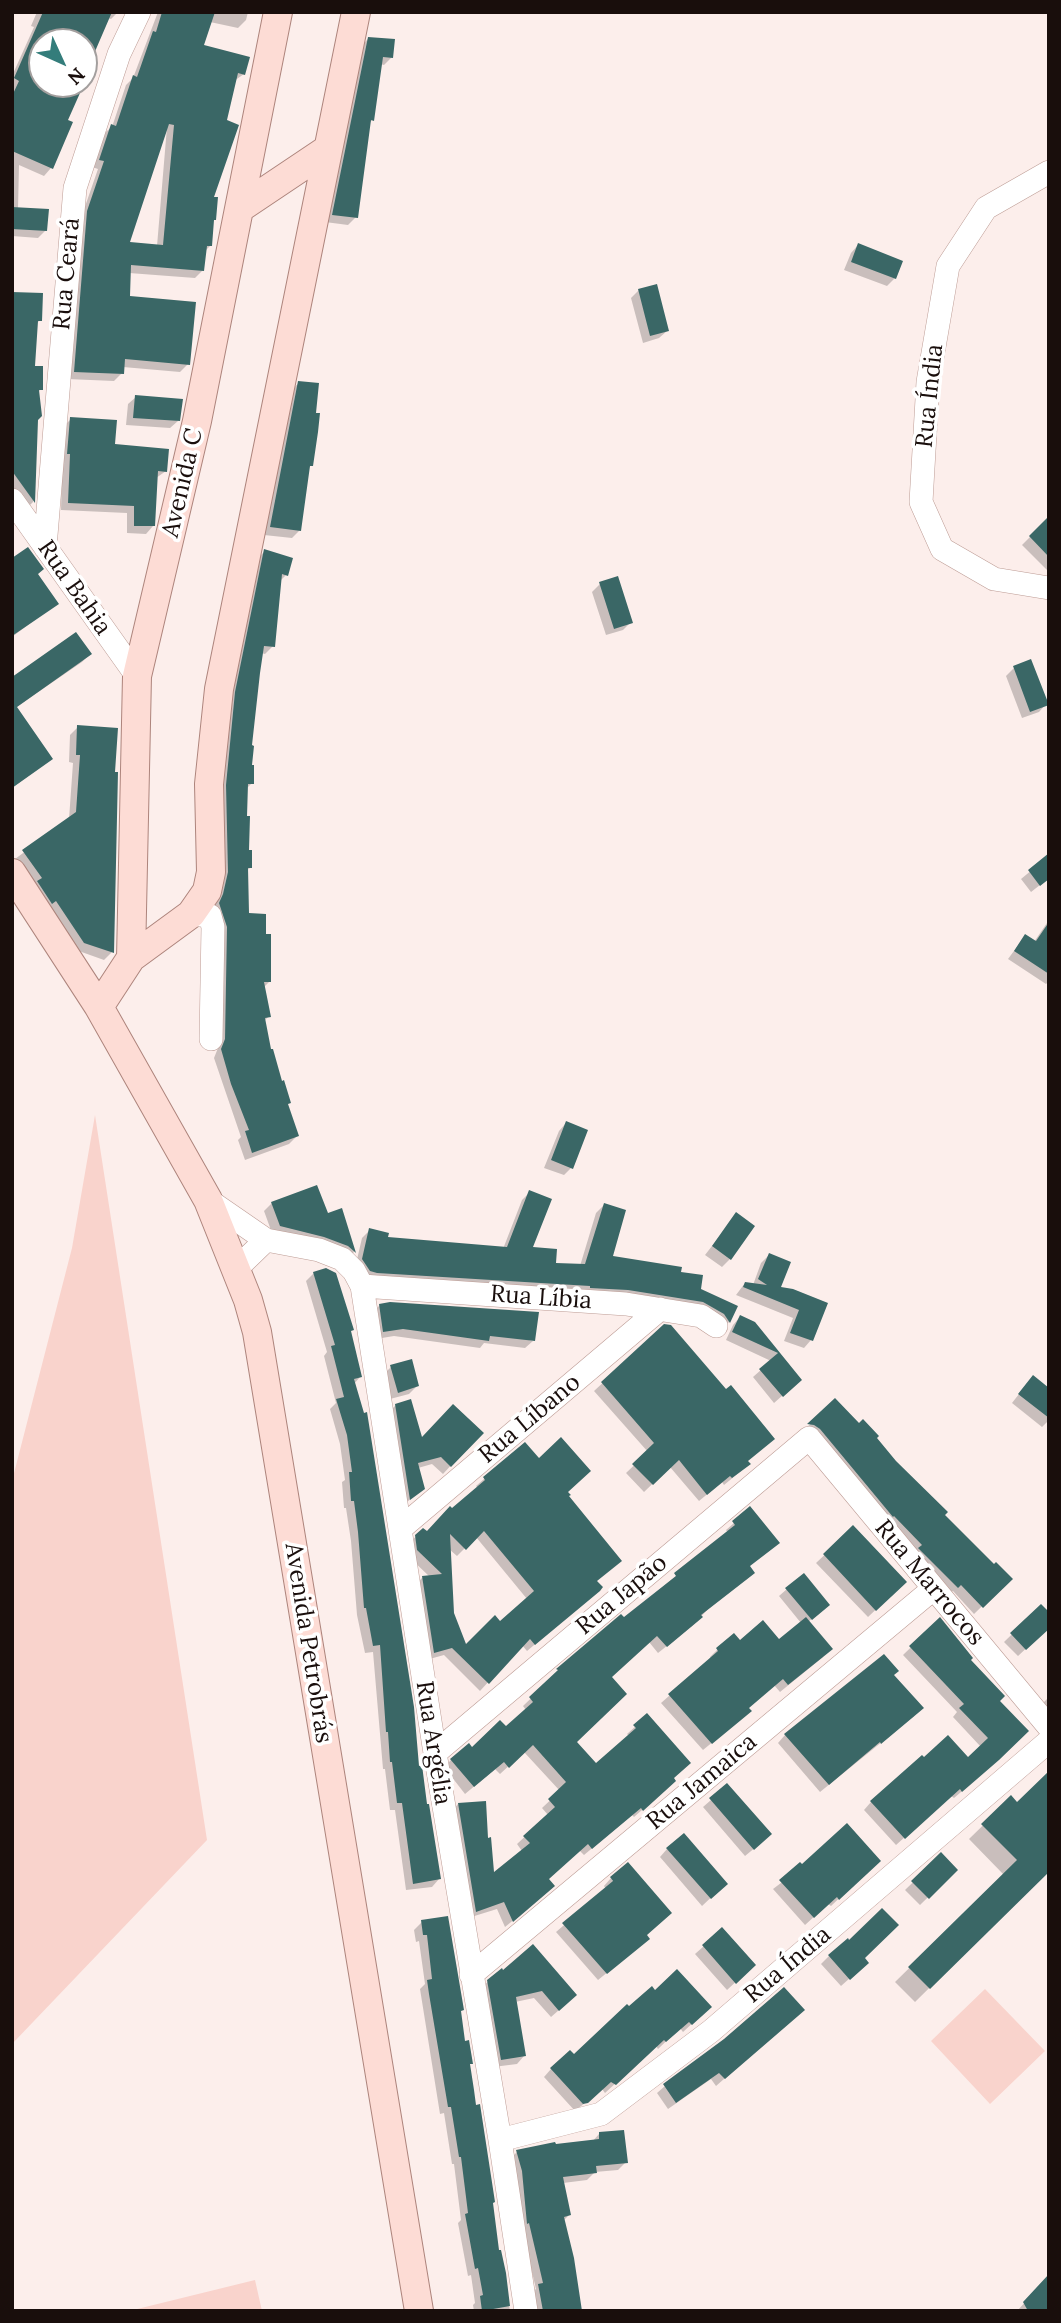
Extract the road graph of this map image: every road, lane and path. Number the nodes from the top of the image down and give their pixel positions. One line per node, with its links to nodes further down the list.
1 (139, 12): 8 (street, Rua Ceará)
2 (278, 12): 6 (main road, Avenida C)
3 (356, 12): 4 (main road)
4 (328, 149): 6 (main road); 12 (main road)
5 (1049, 172): 9 (street, Rua Índia)
6 (240, 208): 10 (main road, Avenida C)
7 (12, 500): 8 (street, Rua Bahia)
8 (45, 547): 10 (street, Rua Bahia)
9 (1049, 588)
10 (136, 676): 13 (main road, Avenida C)
11 (12, 873): 14 (main road, Avenida Petrobrás)
12 (191, 914): 13 (main road); 15 (street)
13 (131, 958): 14 (main road)
14 (99, 1007): 16 (main road, Avenida Petrobrás)
15 (211, 1039)
16 (208, 1200): 17 (street, Rua Argélia); 18 (main road, Avenida Petrobrás)
17 (266, 1240): 18 (street); 19 (street, Rua Argélia)
18 (237, 1268): 30 (main road, Avenida Petrobrás)
19 (362, 1286): 20 (street, Rua Líbia); 23 (street, Rua Argélia)
20 (660, 1309): 21 (street, Rua Líbia); 23 (street, Rua Líbano)
21 (716, 1326)
22 (809, 1438): 24 (street, Rua Marrocos); 27 (street, Rua Japão)
23 (400, 1529): 27 (street, Rua Argélia)
24 (933, 1589): 25 (street, Rua Marrocos); 28 (street, Rua Jamaica)
25 (1049, 1727)
26 (1049, 1741): 29 (street, Rua Índia)
27 (435, 1753): 28 (street, Rua Argélia)
28 (471, 1975): 29 (street, Rua Argélia)
29 (500, 2140): 31 (street, Rua Argélia)
30 (419, 2311)
31 (526, 2311)

